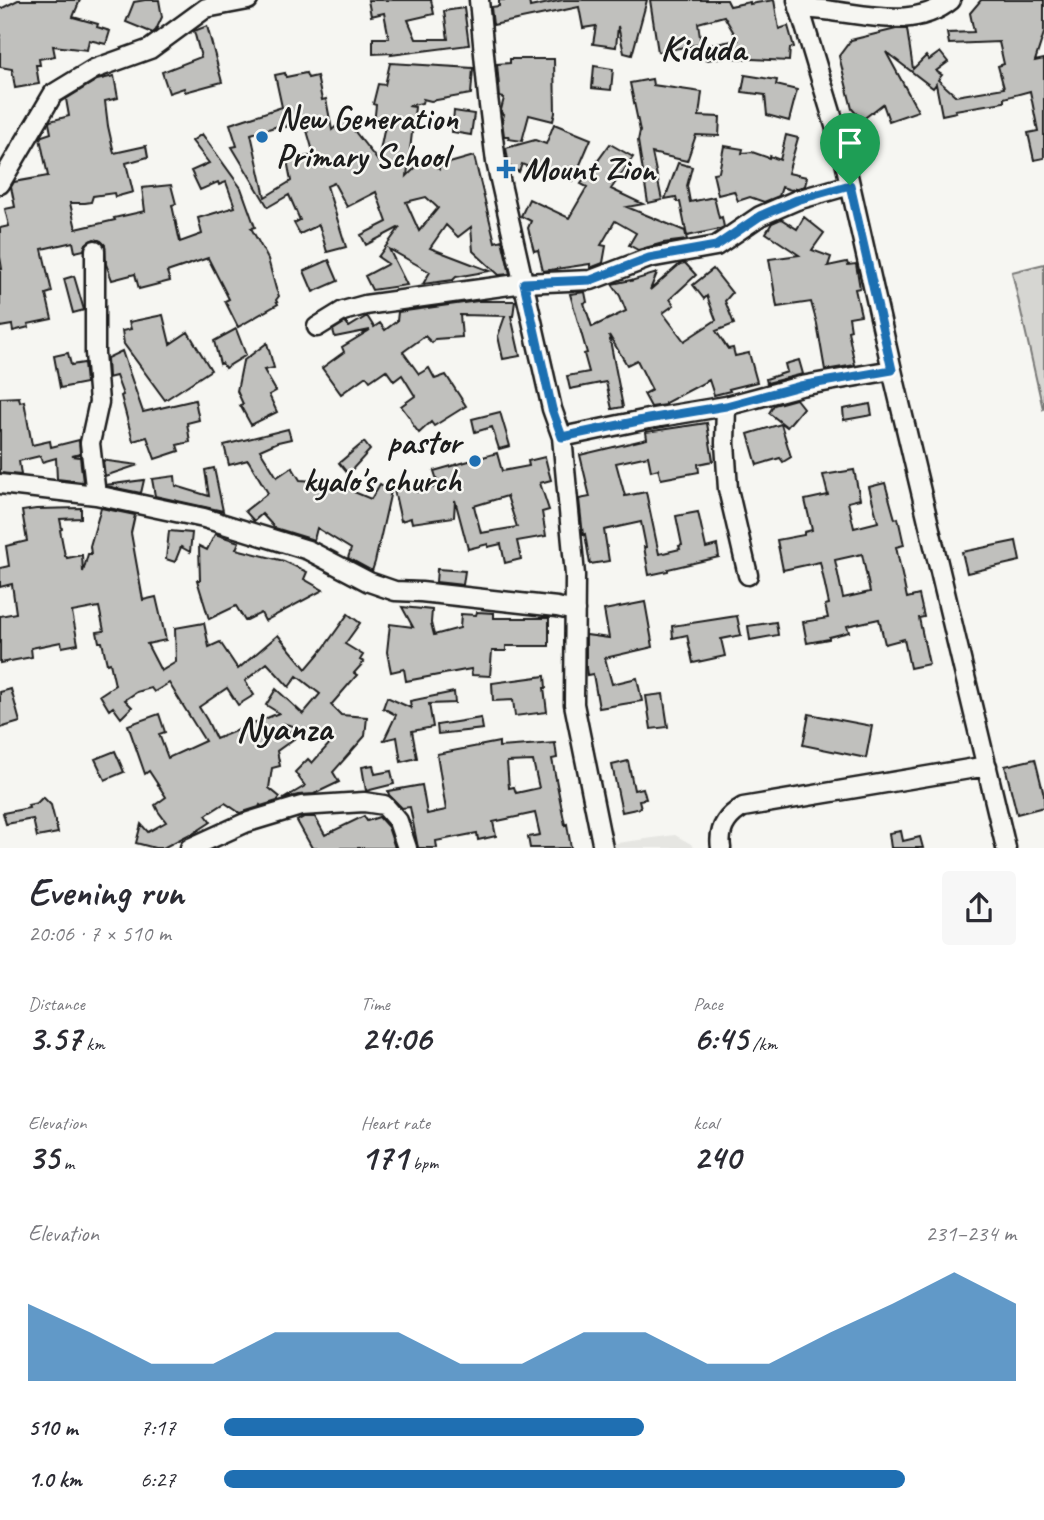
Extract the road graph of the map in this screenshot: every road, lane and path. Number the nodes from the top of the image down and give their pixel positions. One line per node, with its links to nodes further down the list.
1 (248, 0): 4 (street)
2 (479, 0): 9 (street)
3 (951, 0): 5 (street)
4 (205, 4): 6 (street)
5 (798, 4): 7 (street)
6 (0, 184)
7 (850, 185): 9 (street); 11 (street)
8 (95, 250): 15 (street)
9 (524, 283): 10 (street); 13 (street)
10 (317, 327)
11 (892, 370): 12 (street); 18 (street)
12 (726, 406): 13 (street); 16 (street)
13 (562, 437): 17 (street)
14 (0, 484): 15 (street)
15 (96, 495): 17 (street)
16 (748, 575)
17 (575, 611): 21 (street)
18 (987, 766): 22 (street); 23 (street)
19 (190, 848): 20 (street)
20 (407, 848)
21 (603, 848)
22 (721, 848)
23 (1006, 848)

